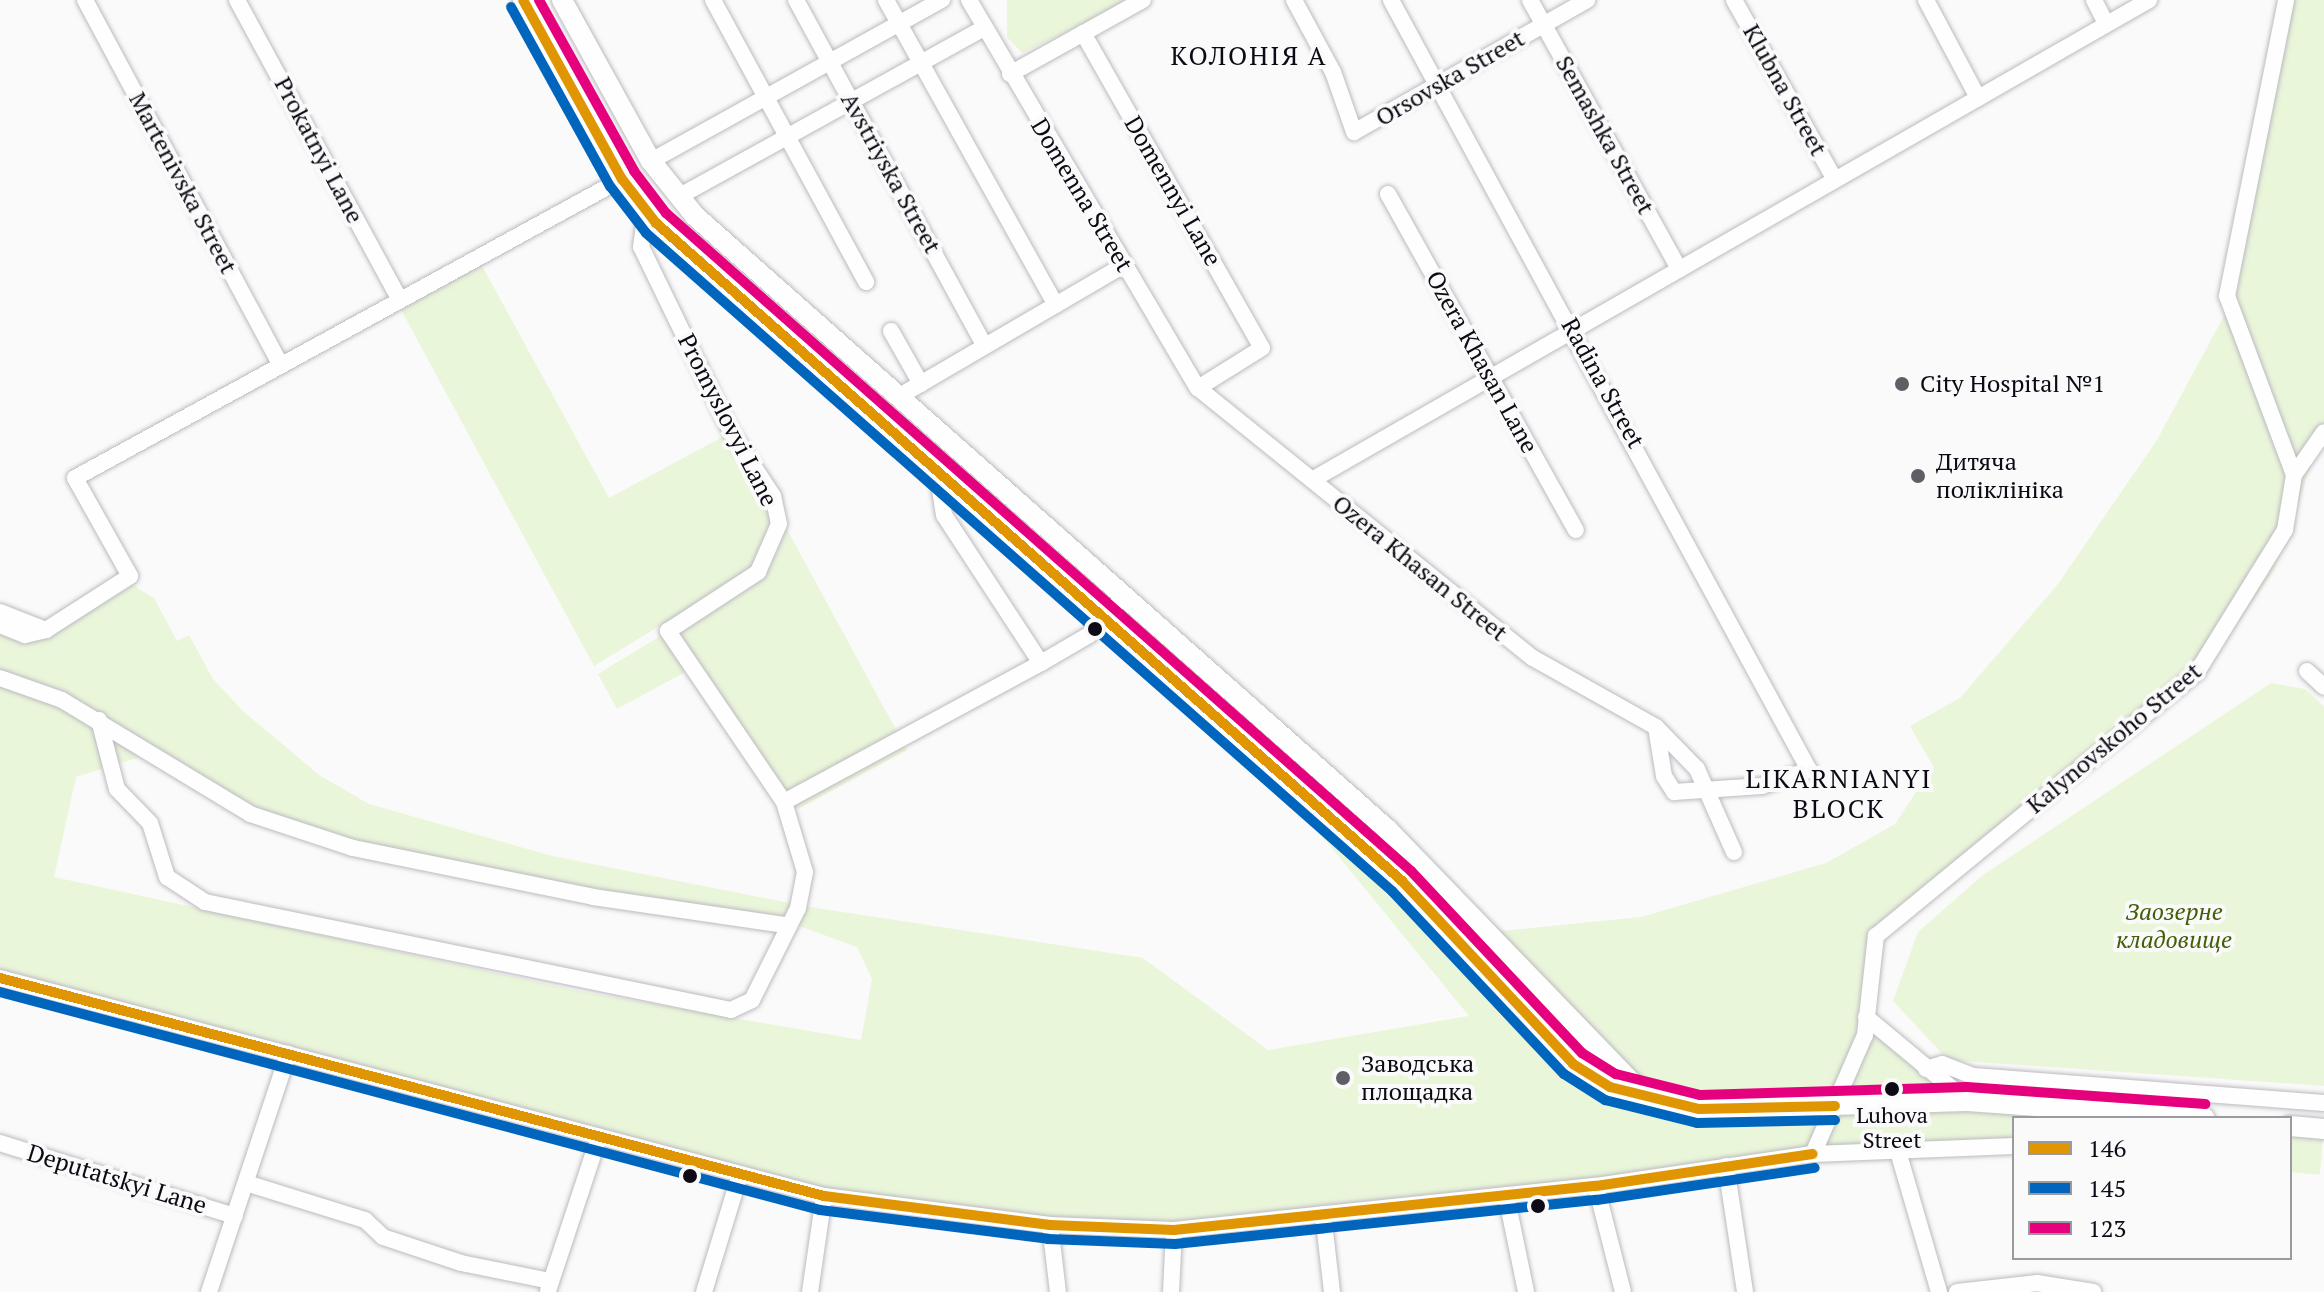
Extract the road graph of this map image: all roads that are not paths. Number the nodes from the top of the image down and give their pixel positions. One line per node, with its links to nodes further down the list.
1 (85, 0): 47 (street, Martenivska Street)
2 (237, 0): 42 (street, Prokatnyi Lane)
3 (523, 0): 34 (main road)
4 (562, 0): 33 (main road)
5 (713, 0): 29 (street)
6 (796, 0): 25 (street, Avstriyska Street)
7 (886, 0): 20 (street)
8 (942, 0): 20 (street)
9 (969, 0): 23 (street, Domenna Street)
10 (1143, 0): 24 (street)
11 (1294, 0): 28 (street, Orsovska Street)
12 (1391, 0): 28 (street, Radina Street)
13 (1530, 0): 21 (street, Semashka Street)
14 (1587, 0): 21 (street, Orsovska Street)
15 (1734, 0): 35 (street, Klubna Street)
16 (1926, 0): 30 (street)
17 (2094, 0): 22 (street)
18 (2149, 0): 22 (street)
19 (2286, 0): 55 (street, Kalynovskoho Street)
20 (899, 23): 25 (street); 26 (street)
21 (1543, 24): 28 (street, Orsovska Street); 40 (street, Semashka Street)
22 (2106, 24): 30 (street)
23 (984, 28): 26 (street); 27 (street, Domenna Street)
24 (1083, 33): 27 (street); 50 (street, Domennyi Lane)
25 (830, 62): 29 (street); 31 (street, Avstriyska Street)
26 (921, 63): 31 (street); 43 (street)
27 (1010, 74): 39 (street, Domenna Street)
28 (1437, 87): 44 (street, Radina Street)
29 (766, 97): 32 (street); 33 (street)
30 (1978, 98): 35 (street)
31 (851, 101): 32 (street); 46 (street, Avstriyska Street)
32 (788, 136): 37 (street); 41 (street)
33 (651, 161): 37 (main road)
34 (622, 179): 38 (main road); 42 (street)
35 (1835, 180): 40 (street)
36 (1388, 194): 48 (street, Ozera Khasan Lane)
37 (678, 197): 51 (main road)
38 (646, 212): 52 (main road); 70 (street, Promyslovyi Lane)
39 (1124, 265): 43 (street); 50 (street, Domenna Street)
40 (1679, 269): 44 (street)
41 (866, 282)
42 (400, 300): 47 (street)
43 (1056, 305): 46 (street)
44 (1573, 330): 48 (street); 69 (street, Radina Street)
45 (891, 331): 49 (street)
46 (985, 346): 49 (street)
47 (281, 365): 62 (street)
48 (1491, 378): 56 (street); 57 (street, Ozera Khasan Lane)
49 (921, 384): 51 (street)
50 (1198, 388): 56 (street, Ozera Khasan Street)
51 (898, 397): 52 (main road); 58 (main road)
52 (871, 413): 54 (main road)
53 (2324, 432): 55 (street)
54 (937, 471): 60 (main road); 63 (street)
55 (2294, 475): 74 (street, Kalynovskoho Street)
56 (1312, 480): 68 (street, Ozera Khasan Street)
57 (1576, 530)
58 (1124, 596): 60 (street); 77 (main road)
59 (0, 612): 62 (street)
60 (1104, 619): 63 (street); 77 (main road)
61 (0, 625): 62 (street)
62 (46, 630)
63 (1041, 663): 70 (street)
64 (2307, 671): 66 (street)
65 (0, 678): 67 (street)
66 (2324, 687)
67 (99, 720): 72 (street); 72 (street)
68 (1656, 727): 69 (street, Ozera Khasan Street); 69 (street)
69 (1706, 790): 71 (street, Ozera Khasan Street)
70 (784, 802): 72 (street)
71 (1734, 852)
72 (786, 925)
73 (0, 978): 75 (street)
74 (1866, 1017): 76 (street); 80 (street, Kalynovskoho Street)
75 (288, 1054): 84 (street); 91 (street)
76 (1926, 1069): 78 (street); 79 (street)
77 (1647, 1097): 80 (main road)
78 (1967, 1101): 80 (main road); 81 (main road)
79 (2324, 1103)
80 (1835, 1106): 87 (street, Kalynovskoho Street)
81 (2176, 1116)
82 (2292, 1126): 83 (main road)
83 (2324, 1129)
84 (599, 1137): 90 (street); 99 (street)
85 (0, 1143): 96 (street, Deputatskyi Lane)
86 (2012, 1146): 88 (street)
87 (1813, 1154): 88 (street); 89 (street)
88 (1899, 1155): 109 (street)
89 (1726, 1166): 92 (street); 108 (street)
90 (740, 1174): 94 (street); 101 (street)
91 (246, 1183): 96 (street); 99 (street)
92 (1596, 1186): 93 (street); 107 (street)
93 (1506, 1195): 95 (street); 106 (street)
94 (824, 1196): 97 (street); 102 (street)
95 (1323, 1214): 98 (street); 105 (street)
96 (235, 1216): 100 (street)
97 (1050, 1225): 98 (street); 103 (street)
98 (1174, 1230): 104 (street)
99 (549, 1287)
100 (209, 1292)
101 (704, 1292)
102 (810, 1292)
103 (1058, 1292)
104 (1171, 1292)
105 (1332, 1292)
106 (1526, 1292)
107 (1623, 1292)
108 (1745, 1292)
109 (1939, 1292)
110 (1957, 1292): 111 (street)
111 (2093, 1292)

